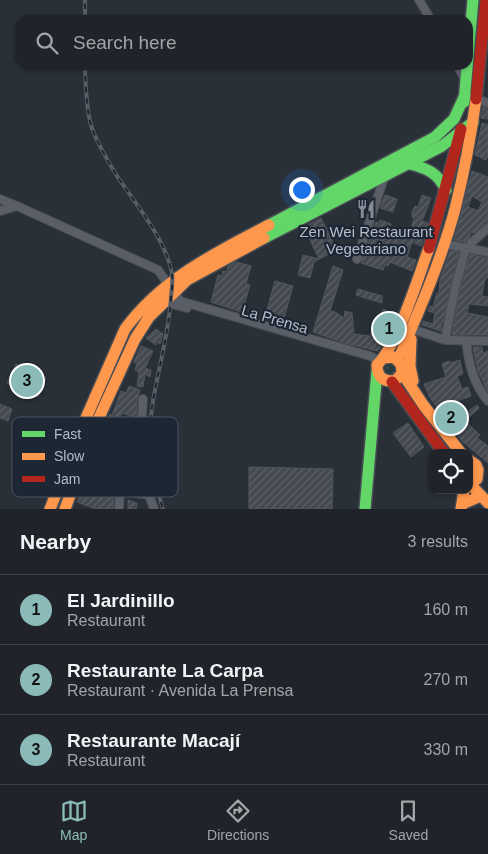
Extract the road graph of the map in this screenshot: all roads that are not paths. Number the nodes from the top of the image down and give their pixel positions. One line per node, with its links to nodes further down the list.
1 (419, 0): 4 (street)
2 (473, 0): 5 (main road)
3 (486, 0): 8 (main road)
4 (428, 15)
5 (472, 15)
6 (459, 70): 9 (street)
7 (468, 70): 9 (main road)
8 (484, 76): 10 (main road)
9 (466, 90): 10 (street); 12 (main road); 24 (main road)
10 (483, 100): 11 (main road)
11 (473, 122): 12 (main road); 20 (main road)
12 (460, 131): 13 (main road); 15 (main road)
13 (409, 164): 14 (main road); 15 (main road)
14 (385, 175): 23 (street); 24 (main road)
15 (446, 190): 31 (main road)
16 (0, 199): 17 (street, La Prensa)
17 (18, 206): 18 (street); 24 (street, La Prensa)
18 (0, 211)
19 (488, 228): 21 (street)
20 (444, 244): 21 (street); 26 (main road)
21 (468, 247): 22 (street); 27 (street)
22 (488, 252)
23 (357, 259)
24 (170, 288): 25 (main road); 31 (street, La Prensa); 37 (main road)
25 (164, 302): 31 (street, La Prensa); 38 (main road)
26 (412, 329): 27 (street); 30 (main road); 36 (main road)
27 (445, 340): 28 (street)
28 (466, 341): 29 (street); 35 (street)
29 (488, 341)
30 (398, 360): 31 (main road); 32 (main road)
31 (379, 364): 33 (main road); 56 (main road)
32 (402, 373): 33 (main road); 36 (main road)
33 (392, 382): 40 (main road)
34 (143, 399): 39 (street)
35 (488, 401)
36 (424, 406): 41 (main road)
37 (86, 417)
38 (99, 417)
39 (142, 417)
40 (441, 449)
41 (458, 449)
42 (473, 462): 43 (main road)
43 (478, 475): 44 (main road); 45 (main road)
44 (473, 483)
45 (488, 484)
46 (473, 490): 51 (main road)
47 (465, 494): 52 (main road)
48 (55, 497): 53 (main road)
49 (70, 497): 54 (main road)
50 (150, 497): 55 (street)
51 (484, 500): 52 (main road)
52 (461, 506)
53 (50, 509)
54 (65, 509)
55 (154, 509)
56 (365, 509)

